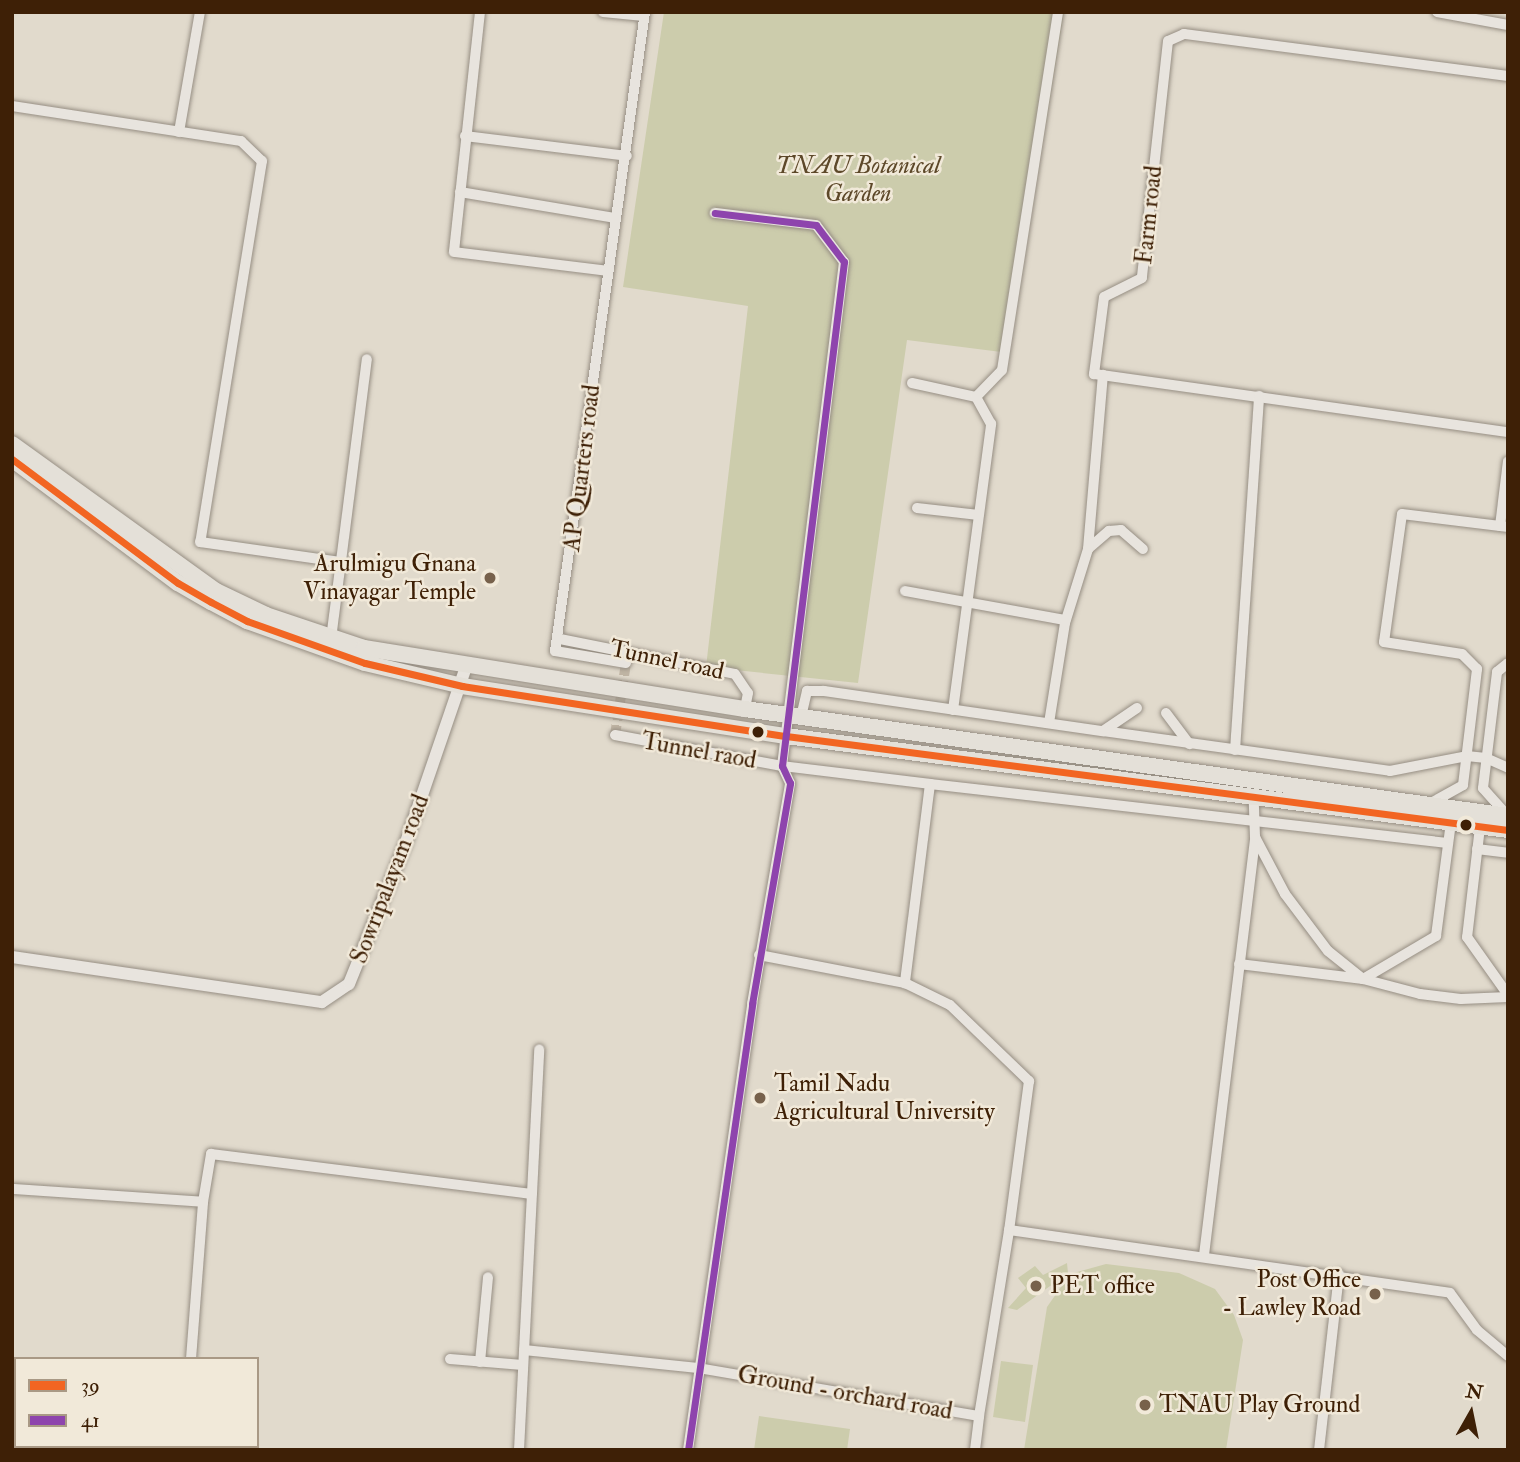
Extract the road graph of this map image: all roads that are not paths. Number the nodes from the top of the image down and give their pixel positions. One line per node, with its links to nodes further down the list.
1 (200, 12): 10 (street)
2 (480, 12): 11 (street)
3 (603, 12): 6 (street)
4 (1058, 12): 21 (street)
5 (1437, 12): 7 (street)
6 (644, 14): 12 (street, AP Quarters road)
7 (1508, 25)
8 (1508, 76): 18 (street, Farm road)
9 (12, 106): 10 (street)
10 (178, 132): 31 (street)
11 (465, 136): 12 (street); 13 (street)
12 (626, 156): 15 (street, AP Quarters road)
13 (460, 192): 15 (street); 16 (street)
14 (715, 213): 45 (street)
15 (616, 218): 16 (street, AP Quarters road)
16 (608, 271): 36 (street, AP Quarters road)
17 (367, 359): 31 (street)
18 (1103, 375): 20 (street); 29 (street)
19 (912, 383): 21 (street)
20 (1259, 396): 22 (street); 51 (street)
21 (976, 397): 27 (street)
22 (1508, 432)
23 (12, 444): 35 (main road)
24 (12, 459): 40 (main road)
25 (1508, 461): 28 (street)
26 (918, 508): 27 (street)
27 (979, 514): 33 (street)
28 (1504, 526): 52 (street)
29 (1088, 549): 30 (street); 34 (street)
30 (1143, 549)
31 (341, 562): 35 (street)
32 (905, 591): 33 (street)
33 (967, 603): 34 (street); 43 (street)
34 (1065, 620): 46 (street)
35 (331, 639): 39 (main road)
36 (560, 639): 37 (street, Tunnel road); 42 (street, Tunnel road)
37 (626, 663)
38 (1508, 663): 53 (street)
39 (466, 667): 40 (street, Sowripalayam road); 42 (main road)
40 (462, 686): 49 (main road); 69 (street, Sowripalayam road)
41 (1137, 708): 47 (street)
42 (745, 709): 45 (main road)
43 (953, 710): 45 (street); 46 (street)
44 (1166, 713): 50 (street)
45 (795, 716): 49 (street); 58 (main road)
46 (1049, 723): 47 (street)
47 (1103, 731): 50 (street)
48 (615, 735): 54 (street, Tunnel raod)
49 (786, 736): 54 (street); 57 (main road)
50 (1189, 744): 51 (street)
51 (1235, 750): 52 (street)
52 (1467, 756): 53 (street); 58 (street)
53 (1486, 758): 55 (street); 59 (street)
54 (782, 766): 56 (street, Tunnel raod); 68 (street)
55 (1508, 768)
56 (930, 784): 60 (street, Tunnel raod); 72 (street)
57 (1254, 799): 60 (street); 61 (main road)
58 (1429, 804): 59 (main road)
59 (1508, 816)
60 (1256, 820): 64 (street); 65 (street, Tunnel raod)
61 (1451, 822): 62 (main road); 65 (street)
62 (1480, 827): 63 (main road); 66 (street)
63 (1508, 830)
64 (1255, 837): 70 (street); 71 (street)
65 (1448, 843): 71 (street)
66 (1477, 849): 67 (street); 73 (street)
67 (1508, 853)
68 (760, 955): 72 (street); 88 (street)
69 (12, 957)
70 (1239, 964): 71 (street); 79 (street)
71 (1363, 979): 73 (street)
72 (905, 983): 78 (street, Ground - orchard road)
73 (1508, 996)
74 (539, 1049): 76 (street)
75 (14, 1189): 77 (street)
76 (532, 1194): 77 (street); 82 (street)
77 (203, 1202): 84 (street)
78 (1009, 1230): 79 (street); 89 (street, Ground - orchard road)
79 (1204, 1255): 80 (street)
80 (1339, 1274): 83 (street); 93 (street)
81 (488, 1278): 86 (street)
82 (524, 1350): 87 (street); 88 (street, Ground - orchard road)
83 (1508, 1356)
84 (191, 1357)
85 (450, 1359): 86 (street)
86 (480, 1362): 87 (street)
87 (523, 1365): 90 (street)
88 (698, 1368): 89 (street, Ground - orchard road); 91 (street)
89 (979, 1416): 92 (street)
90 (519, 1450)
91 (688, 1450)
92 (975, 1450)
93 (1319, 1450)

